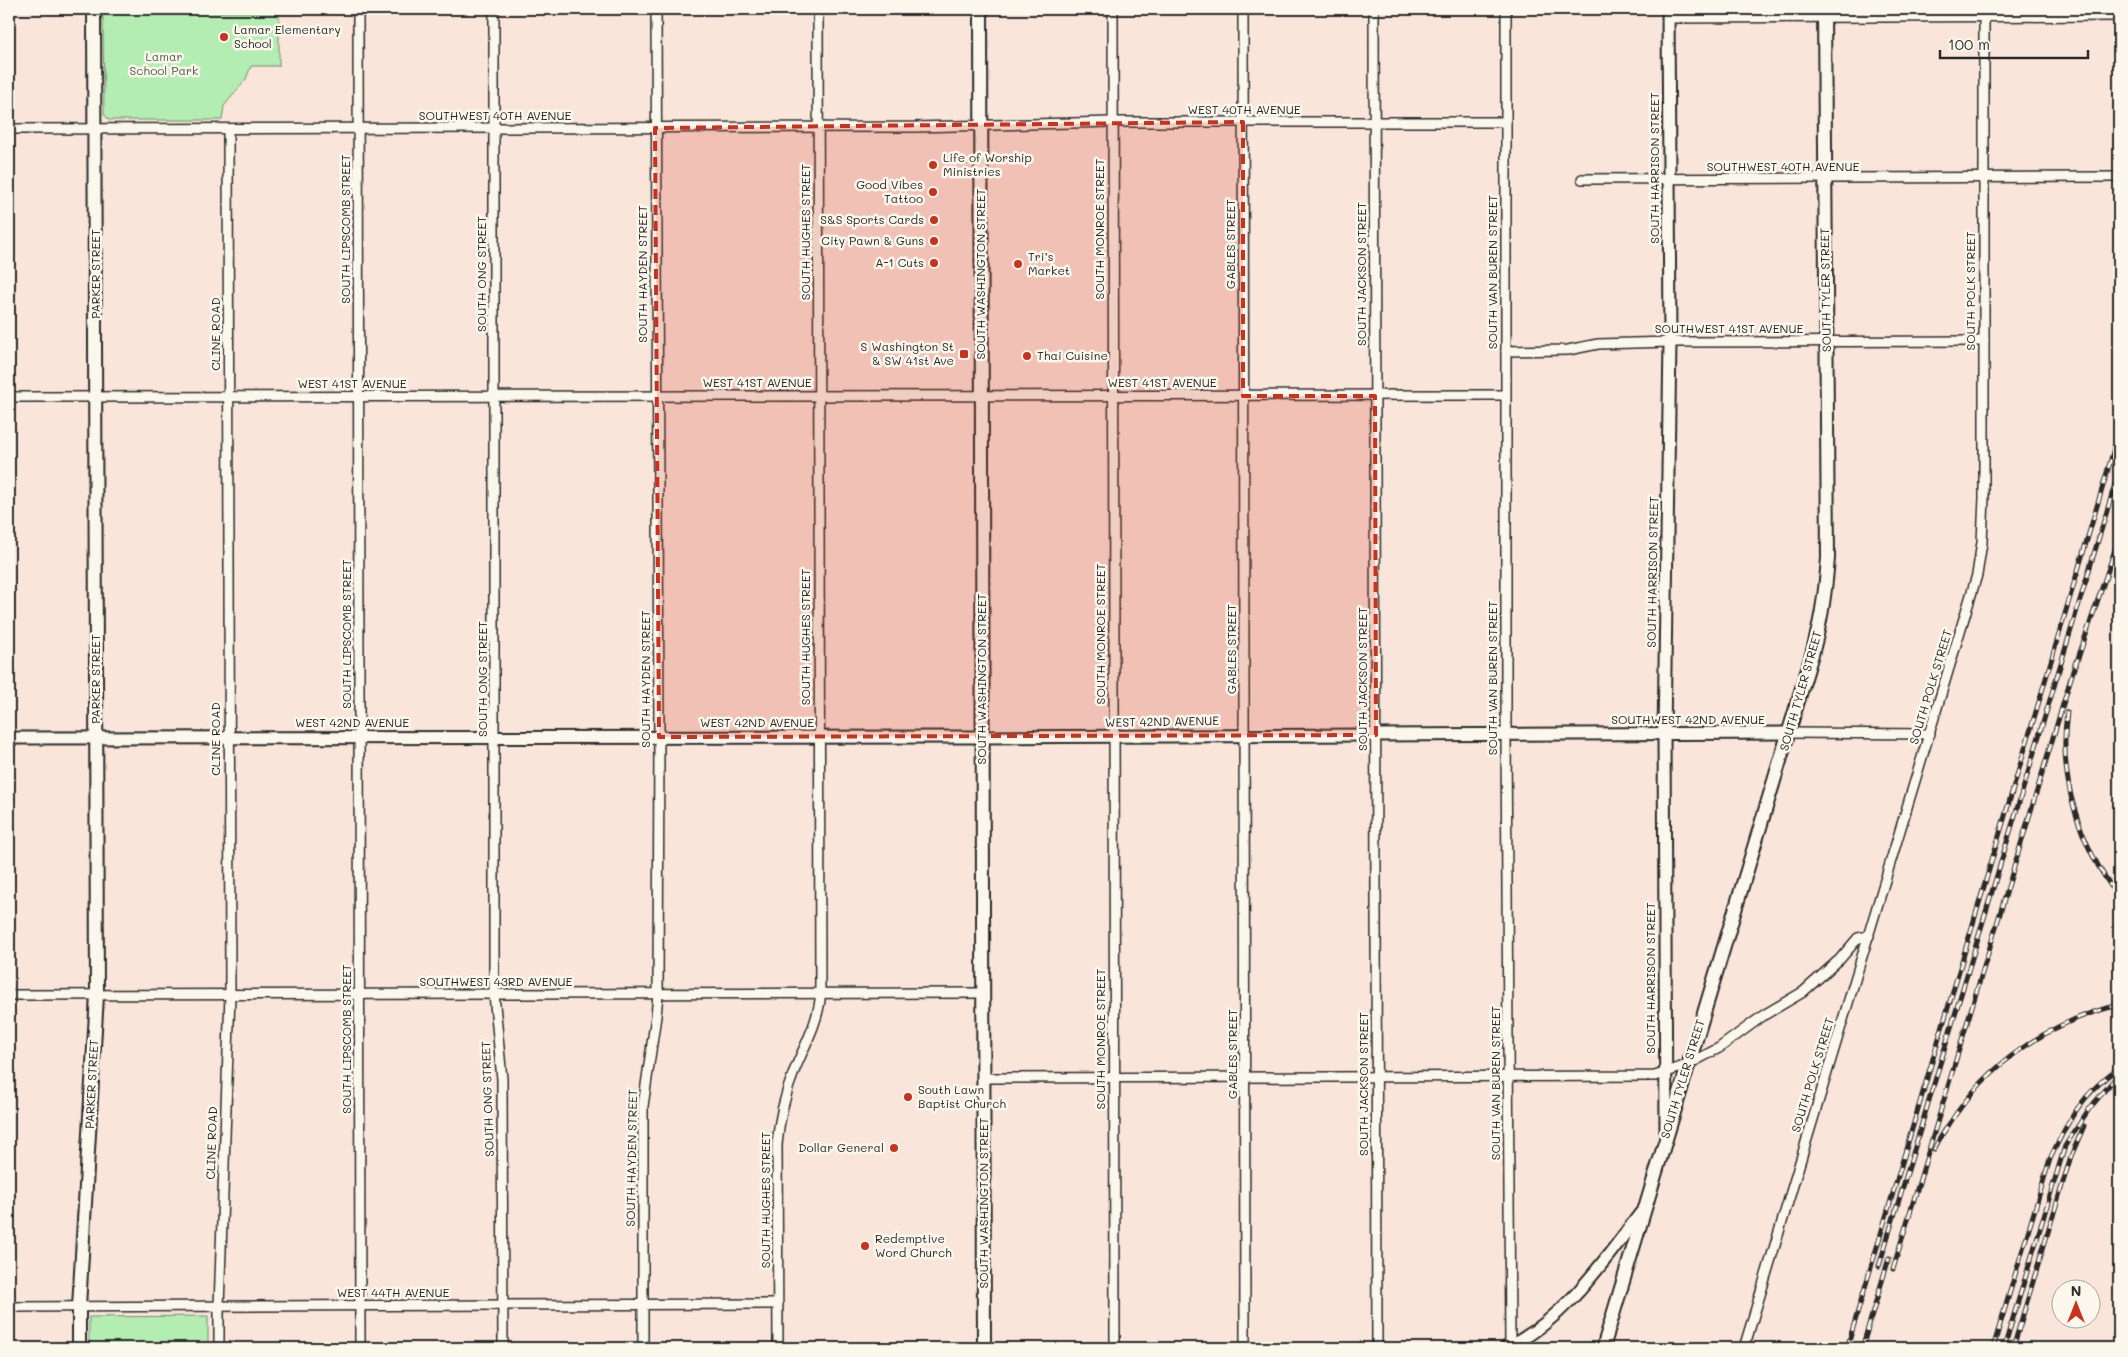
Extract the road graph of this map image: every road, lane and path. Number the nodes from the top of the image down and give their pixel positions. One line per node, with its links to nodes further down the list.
1 (94, 9): 25 (main road, PARKER STREET)
2 (358, 9): 20 (street, SOUTH LIPSCOMB STREET)
3 (494, 9): 21 (street, SOUTH ONG STREET)
4 (656, 9): 22 (street, SOUTH HAYDEN STREET)
5 (818, 9): 23 (street, SOUTH HUGHES STREET)
6 (982, 9): 19 (main road, SOUTH WASHINGTON STREET)
7 (1113, 9): 15 (street, SOUTH MONROE STREET)
8 (1243, 9): 16 (street, GABLES STREET)
9 (1374, 9): 17 (street, SOUTH JACKSON STREET)
10 (1506, 9): 18 (street, SOUTH VAN BUREN STREET)
11 (1668, 13): 12 (street); 29 (street, SOUTH HARRISON STREET)
12 (1824, 13): 13 (street); 31 (main road, SOUTH TYLER STREET)
13 (1984, 13): 14 (street); 30 (street, SOUTH POLK STREET)
14 (2119, 16)
15 (1113, 122): 16 (street, WEST 40TH AVENUE); 19 (street, WEST 40TH AVENUE); 41 (street, SOUTH MONROE STREET)
16 (1243, 122): 17 (street, WEST 40TH AVENUE); 42 (street, GABLES STREET)
17 (1374, 122): 18 (street, WEST 40TH AVENUE); 43 (street, SOUTH JACKSON STREET)
18 (1506, 122): 35 (street, SOUTH VAN BUREN STREET)
19 (981, 125): 23 (street, SOUTHWEST 40TH AVENUE); 40 (main road, SOUTH WASHINGTON STREET)
20 (358, 128): 21 (street, SOUTHWEST 40TH AVENUE); 26 (street, SOUTHWEST 40TH AVENUE); 47 (street, SOUTH LIPSCOMB STREET)
21 (494, 128): 22 (street, SOUTHWEST 40TH AVENUE); 38 (street, SOUTH ONG STREET)
22 (655, 128): 23 (street, SOUTHWEST 40TH AVENUE); 39 (street, SOUTH HAYDEN STREET)
23 (818, 128): 36 (street, SOUTH HUGHES STREET)
24 (9, 129): 25 (street, SOUTHWEST 40TH AVENUE)
25 (95, 129): 26 (street, SOUTHWEST 40TH AVENUE); 45 (main road, PARKER STREET)
26 (228, 129): 46 (street, CLINE ROAD)
27 (2119, 177): 30 (street, SOUTHWEST 40TH AVENUE)
28 (1582, 179): 29 (street, SOUTHWEST 40TH AVENUE)
29 (1669, 179): 31 (street, SOUTHWEST 40TH AVENUE); 34 (street, SOUTH HARRISON STREET)
30 (1984, 179): 31 (street, SOUTHWEST 40TH AVENUE); 33 (street, SOUTH POLK STREET)
31 (1825, 180): 32 (main road, SOUTH TYLER STREET)
32 (1827, 341): 33 (street, SOUTHWEST 41ST AVENUE); 34 (street, SOUTHWEST 41ST AVENUE); 48 (main road, SOUTH TYLER STREET)
33 (1984, 341): 50 (street, SOUTH POLK STREET)
34 (1670, 342): 35 (street, SOUTHWEST 41ST AVENUE); 49 (street, SOUTH HARRISON STREET)
35 (1506, 351): 37 (street, SOUTH VAN BUREN STREET)
36 (819, 395): 39 (street, WEST 41ST AVENUE); 40 (street, WEST 41ST AVENUE); 54 (street, SOUTH HUGHES STREET)
37 (1505, 395): 43 (street, WEST 41ST AVENUE); 53 (street, SOUTH VAN BUREN STREET)
38 (495, 396): 39 (street, WEST 41ST AVENUE); 47 (street, WEST 41ST AVENUE); 58 (street, SOUTH ONG STREET)
39 (656, 396): 59 (street, SOUTH HAYDEN STREET)
40 (981, 396): 41 (street, WEST 41ST AVENUE); 60 (main road, SOUTH WASHINGTON STREET)
41 (1113, 396): 42 (street, WEST 41ST AVENUE); 55 (street, SOUTH MONROE STREET)
42 (1243, 396): 43 (street, WEST 41ST AVENUE); 51 (street, GABLES STREET)
43 (1375, 396): 52 (street, SOUTH JACKSON STREET)
44 (9, 397): 45 (street, WEST 41ST AVENUE)
45 (96, 397): 46 (street, WEST 41ST AVENUE); 62 (main road, PARKER STREET)
46 (228, 397): 47 (street, WEST 41ST AVENUE); 56 (street, CLINE ROAD)
47 (359, 397): 57 (street, SOUTH LIPSCOMB STREET)
48 (1789, 733): 49 (street, SOUTHWEST 42ND AVENUE); 50 (street, SOUTHWEST 42ND AVENUE); 72 (main road, SOUTH TYLER STREET)
49 (1664, 734): 53 (street, SOUTHWEST 42ND AVENUE); 73 (street, SOUTH HARRISON STREET)
50 (1930, 734): 63 (street, SOUTH POLK STREET)
51 (1245, 735): 52 (street, WEST 42ND AVENUE); 55 (street, WEST 42ND AVENUE); 74 (street, GABLES STREET)
52 (1376, 735): 53 (street, WEST 42ND AVENUE); 75 (street, SOUTH JACKSON STREET)
53 (1506, 735): 76 (street, SOUTH VAN BUREN STREET)
54 (819, 736): 59 (street, WEST 42ND AVENUE); 60 (street, WEST 42ND AVENUE); 67 (street, SOUTH HUGHES STREET)
55 (1114, 736): 60 (street, WEST 42ND AVENUE); 78 (street, SOUTH MONROE STREET)
56 (228, 737): 57 (street, WEST 42ND AVENUE); 62 (street, WEST 42ND AVENUE); 70 (street, CLINE ROAD)
57 (359, 737): 58 (street, WEST 42ND AVENUE); 71 (street, SOUTH LIPSCOMB STREET)
58 (495, 737): 59 (street, WEST 42ND AVENUE); 65 (street, SOUTH ONG STREET)
59 (659, 737): 66 (street, SOUTH HAYDEN STREET)
60 (982, 737): 64 (main road, SOUTH WASHINGTON STREET)
61 (9, 738): 62 (street, WEST 42ND AVENUE)
62 (96, 738): 69 (main road, PARKER STREET)
63 (1868, 936): 72 (street); 100 (street, SOUTH POLK STREET)
64 (983, 993): 67 (street, SOUTHWEST 43RD AVENUE); 77 (main road, SOUTH WASHINGTON STREET)
65 (494, 994): 66 (street, SOUTHWEST 43RD AVENUE); 71 (street, SOUTHWEST 43RD AVENUE); 81 (street, SOUTH ONG STREET)
66 (658, 994): 67 (street, SOUTHWEST 43RD AVENUE); 82 (street, SOUTH HAYDEN STREET)
67 (820, 994): 83 (street, SOUTH HUGHES STREET)
68 (9, 995): 69 (street, SOUTHWEST 43RD AVENUE)
69 (97, 995): 70 (street, SOUTHWEST 43RD AVENUE); 86 (main road, PARKER STREET)
70 (230, 995): 71 (street, SOUTHWEST 43RD AVENUE); 87 (street, CLINE ROAD)
71 (360, 995): 84 (street, SOUTH LIPSCOMB STREET)
72 (1687, 1065): 73 (street); 79 (main road, SOUTH TYLER STREET)
73 (1666, 1072): 76 (street); 79 (street, SOUTH HARRISON STREET)
74 (1245, 1077): 75 (street); 78 (street); 97 (street, GABLES STREET)
75 (1376, 1077): 76 (street); 98 (street, SOUTH JACKSON STREET)
76 (1508, 1077): 88 (street, SOUTH VAN BUREN STREET)
77 (984, 1078): 78 (street); 95 (main road, SOUTH WASHINGTON STREET)
78 (1114, 1078): 96 (street, SOUTH MONROE STREET)
79 (1666, 1136): 80 (main road, SOUTH TYLER STREET)
80 (1646, 1207): 88 (street); 99 (main road, SOUTH TYLER STREET)
81 (503, 1304): 82 (street, WEST 44TH AVENUE); 84 (street, WEST 44TH AVENUE); 92 (street, SOUTH ONG STREET)
82 (643, 1304): 83 (street, WEST 44TH AVENUE); 93 (street, SOUTH HAYDEN STREET)
83 (778, 1304): 94 (street, SOUTH HUGHES STREET)
84 (360, 1305): 87 (street, WEST 44TH AVENUE); 91 (street, SOUTH LIPSCOMB STREET)
85 (9, 1307): 86 (street, WEST 44TH AVENUE)
86 (79, 1307): 87 (street, WEST 44TH AVENUE); 89 (main road, PARKER STREET)
87 (219, 1307): 90 (street, CLINE ROAD)
88 (1508, 1347)
89 (79, 1348)
90 (219, 1348)
91 (360, 1348)
92 (503, 1348)
93 (643, 1348)
94 (778, 1348)
95 (984, 1348)
96 (1115, 1348)
97 (1245, 1348)
98 (1377, 1348)
99 (1603, 1348)
100 (1744, 1348)

